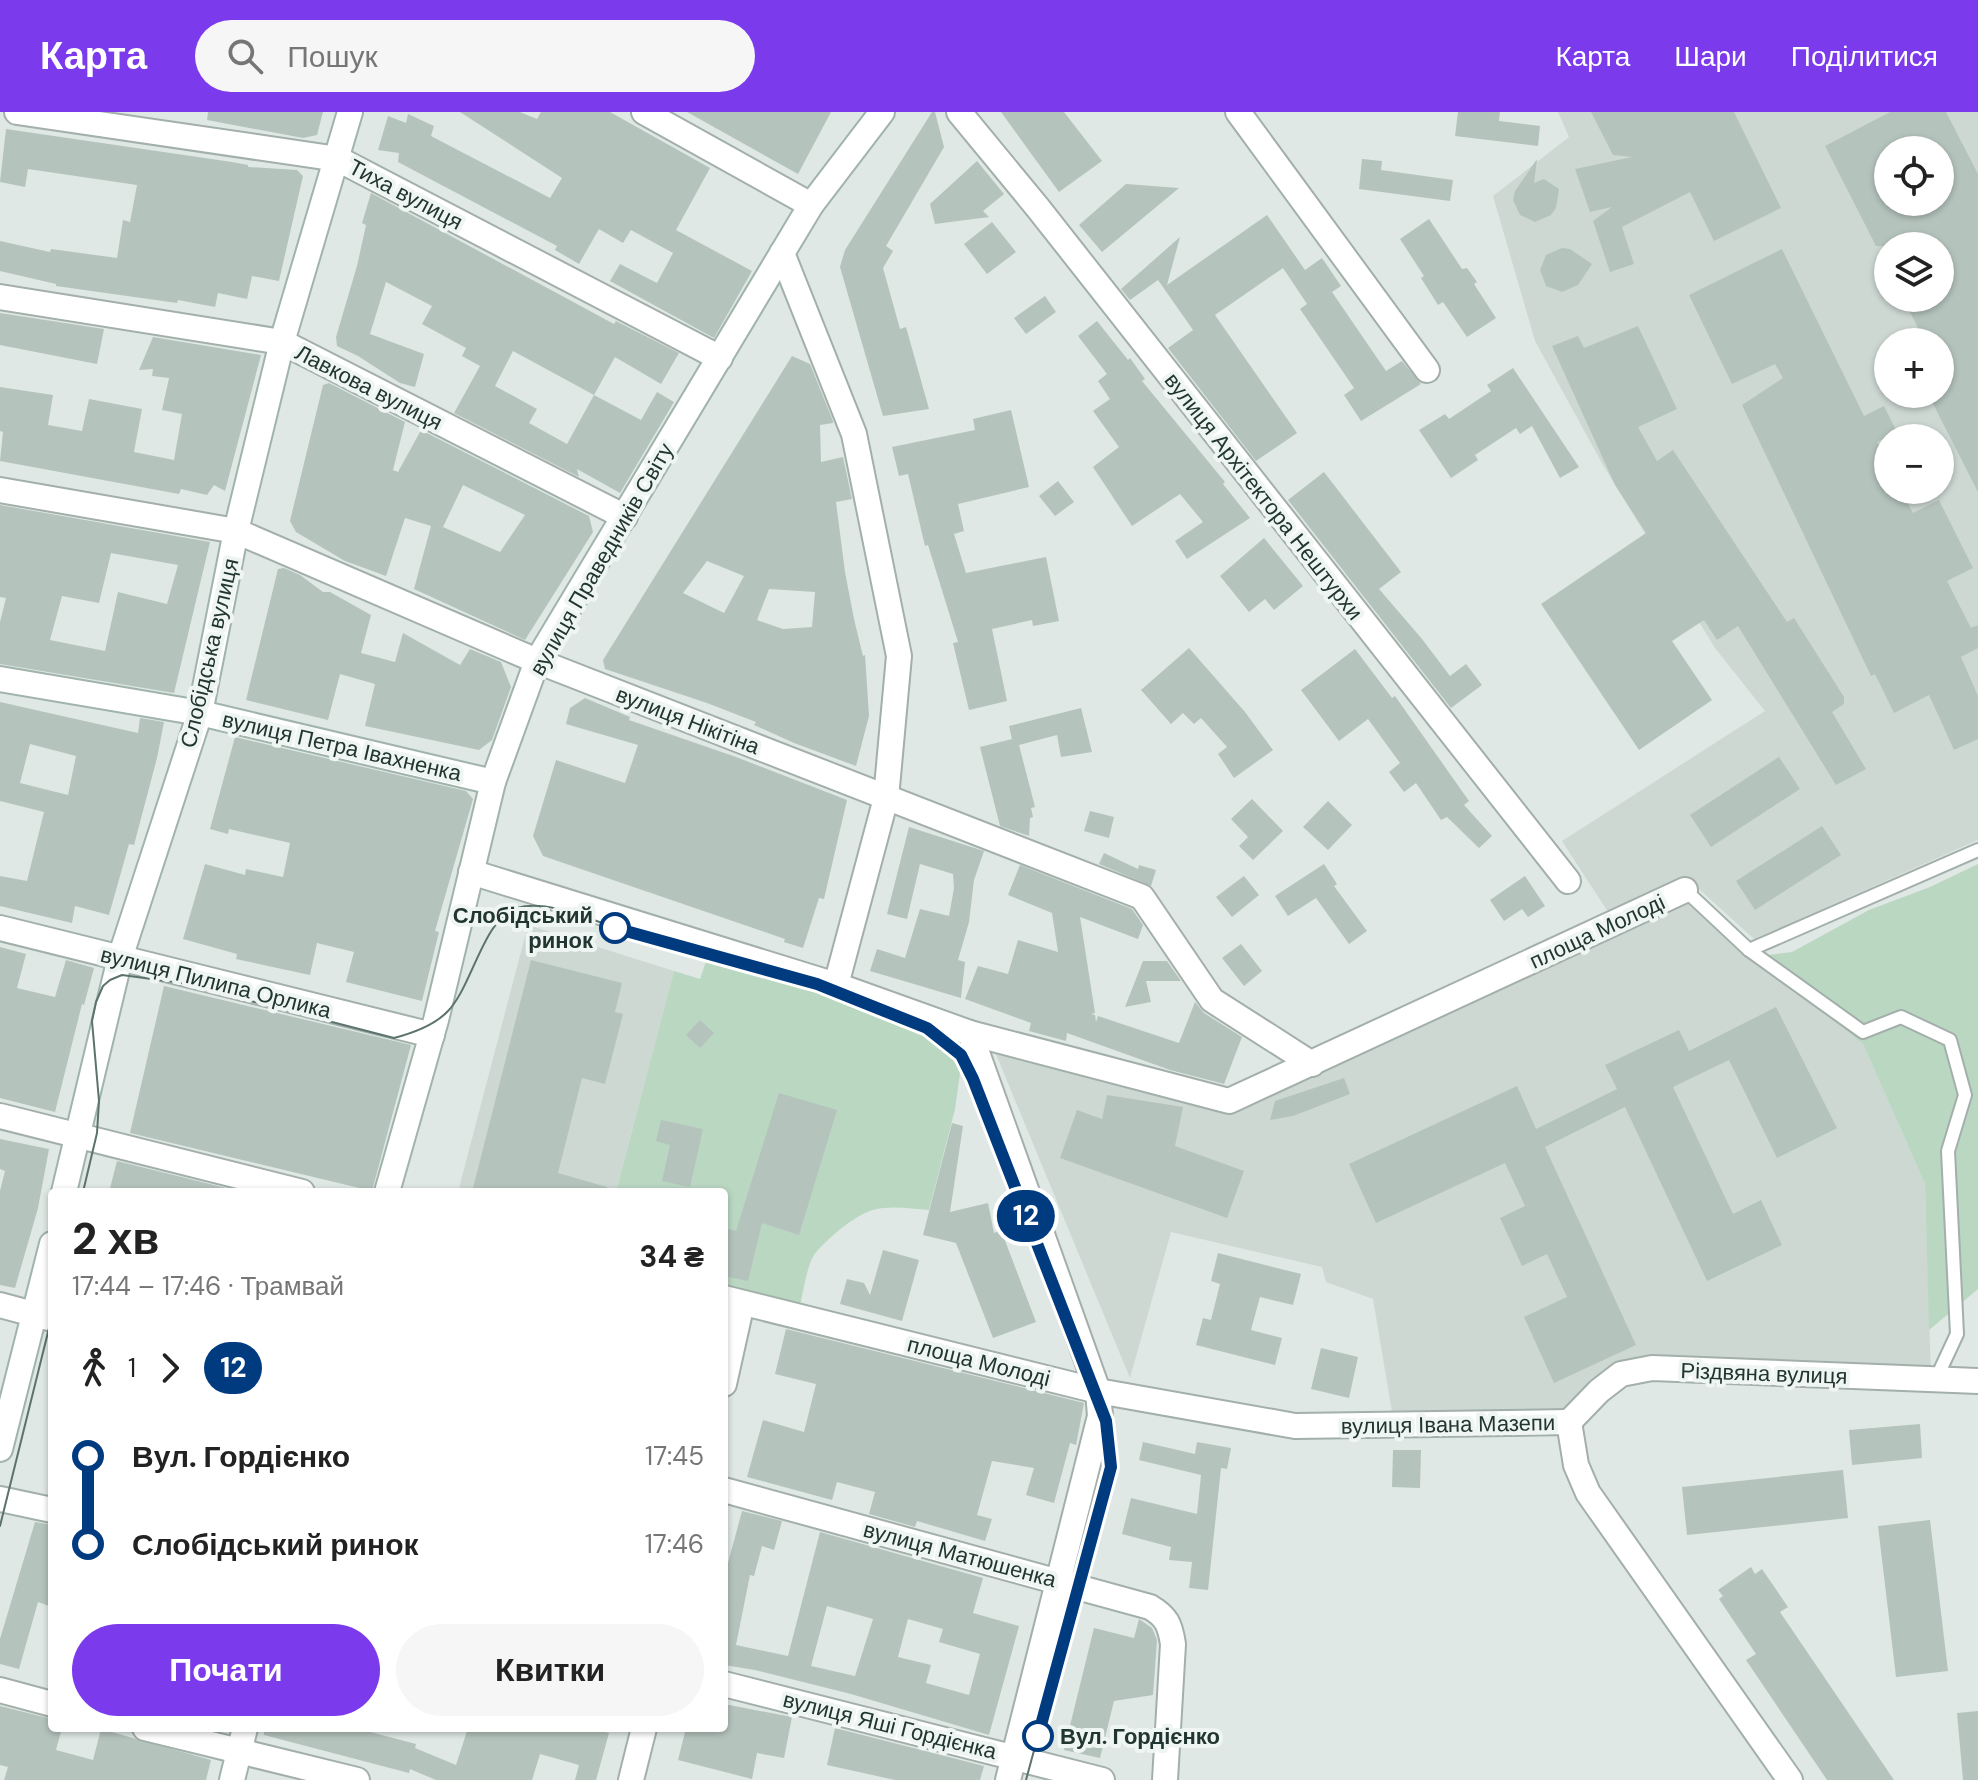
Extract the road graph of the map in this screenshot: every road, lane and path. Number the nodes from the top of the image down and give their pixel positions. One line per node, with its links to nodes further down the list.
1 (17, 112): 7 (street, Тиха вулиця)
2 (350, 112): 7 (street, Слобідська вулиця)
3 (644, 112): 8 (street)
4 (882, 112): 8 (street, вулиця Праведників Світу)
5 (959, 112): 24 (street, вулиця Архітектора Нештурхи)
6 (1238, 112): 13 (street)
7 (338, 159): 11 (street, Слобідська вулиця); 12 (street, Тиха вулиця)
8 (811, 205): 9 (street, вулиця Праведників Світу)
9 (782, 253): 12 (street, вулиця Праведників Світу); 21 (street)
10 (0, 297): 11 (street, Лавкова вулиця)
11 (282, 342): 15 (street, Лавкова вулиця); 16 (street, Слобідська вулиця)
12 (720, 358): 15 (street, вулиця Праведників Світу)
13 (1427, 370)
14 (0, 490): 16 (street, вулиця Нікітіна)
15 (625, 517): 17 (street, вулиця Праведників Світу)
16 (236, 531): 17 (street, вулиця Нікітіна); 19 (street, Слобідська вулиця)
17 (537, 661): 20 (street, вулиця Праведників Світу); 21 (street, вулиця Нікітіна)
18 (0, 679): 19 (street, вулиця Петра Івахненка)
19 (200, 713): 20 (street, вулиця Петра Івахненка); 28 (street, Слобідська вулиця)
20 (493, 782): 23 (street, вулиця Праведників Світу)
21 (886, 798): 29 (street); 32 (street, вулиця Нікітіна)
22 (1978, 850): 27 (lane)
23 (471, 872): 29 (street, площа Молоді); 31 (street, вулиця Праведників Світу)
24 (1568, 881)
25 (1685, 890): 27 (lane, площа Молоді); 32 (street, площа Молоді)
26 (0, 928): 28 (street, вулиця Пилипа Орлика)
27 (1749, 950): 43 (lane, площа Молоді)
28 (120, 958): 31 (street, вулиця Пилипа Орлика); 34 (street, Слобідська вулиця)
29 (836, 985): 30 (street, площа Молоді)
30 (970, 1033): 32 (street, площа Молоді); 45 (street)
31 (432, 1035): 37 (street, вулиця Праведників Світу)
32 (1312, 1064)
33 (0, 1116): 34 (street)
34 (77, 1135): 35 (street, Слобідська вулиця); 36 (street)
35 (65, 1188)
36 (286, 1188)
37 (388, 1188)
38 (48, 1280): 41 (street)
39 (733, 1300): 42 (street); 45 (street, площа Молоді)
40 (0, 1305): 41 (street)
41 (44, 1316): 47 (street)
42 (728, 1347)
43 (1936, 1379): 44 (street, Різдвяна вулиця); 46 (street, Різдвяна вулиця)
44 (1978, 1381)
45 (1098, 1391): 46 (street, вулиця Івана Мазепи); 51 (street)
46 (1569, 1422): 65 (street, вулиця Івана Мазепи)
47 (0, 1449)
48 (728, 1491): 51 (street, вулиця Матюшенка)
49 (0, 1499): 50 (street)
50 (48, 1509)
51 (1060, 1581): 59 (street); 64 (street, вулиця Матюшенка)
52 (728, 1685): 59 (street, вулиця Яші Гордієнка)
53 (0, 1690): 54 (street)
54 (48, 1703)
55 (160, 1732): 58 (street)
56 (244, 1732): 58 (street)
57 (643, 1732): 62 (street)
58 (239, 1753): 60 (street); 61 (street)
59 (1011, 1768): 63 (street, вулиця Яші Гордієнка)
60 (232, 1780)
61 (357, 1780)
62 (631, 1780)
63 (1102, 1780)
64 (1165, 1780)
65 (1790, 1780)

